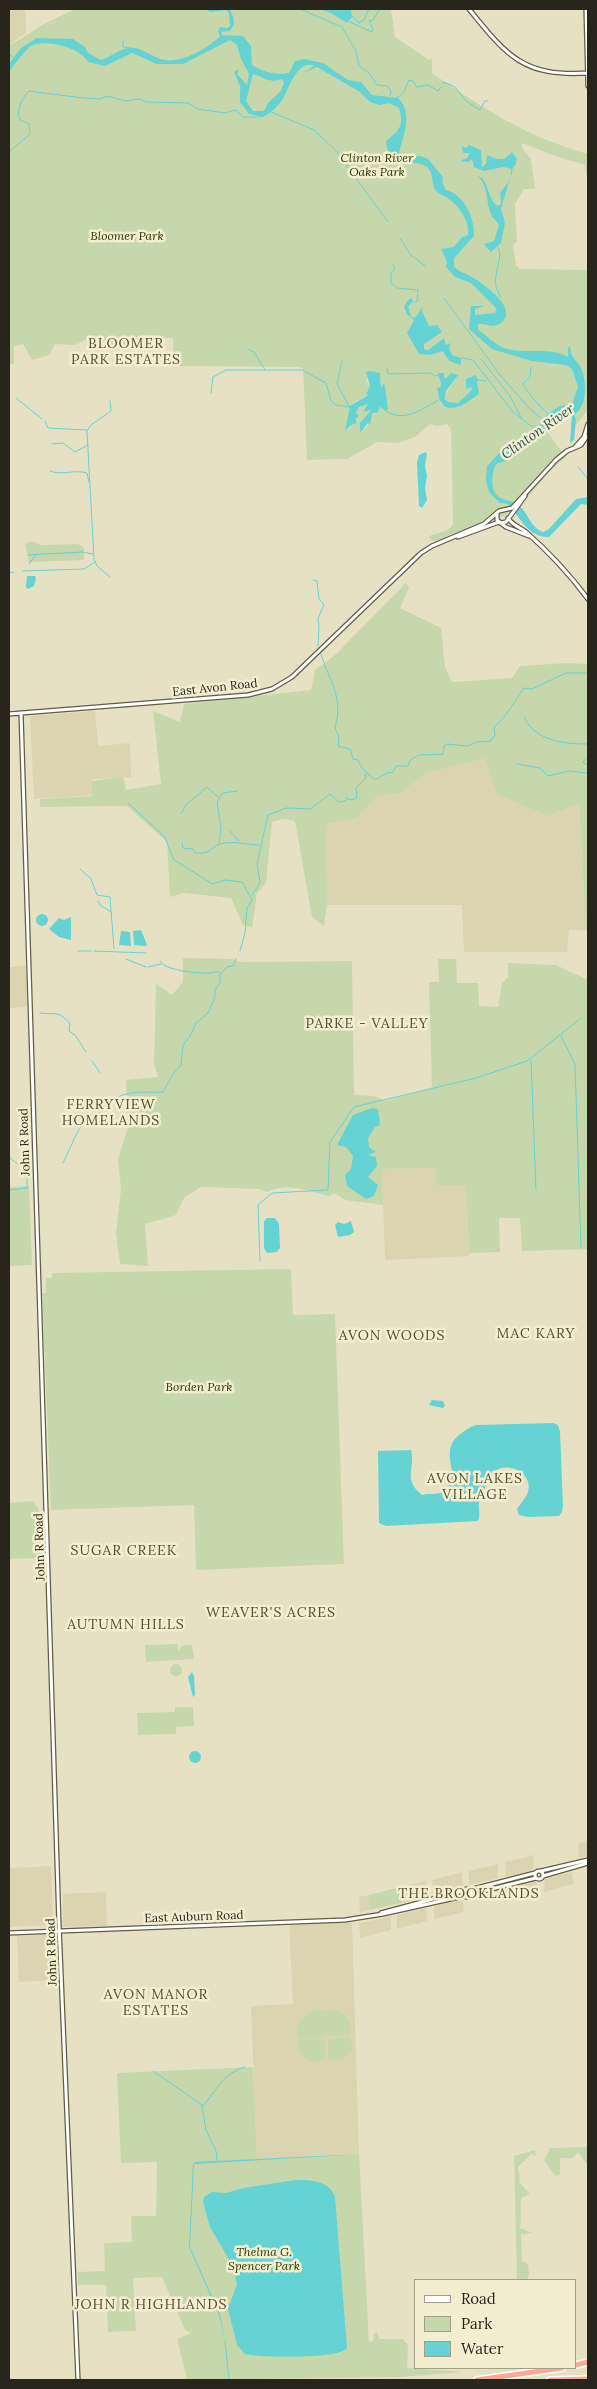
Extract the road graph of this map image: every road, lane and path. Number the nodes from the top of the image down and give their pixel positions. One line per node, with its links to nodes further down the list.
1 (469, 9): 3 (main road)
2 (586, 9): 3 (main road)
3 (588, 73): 4 (main road)
4 (588, 86)
5 (588, 424): 7 (main road)
6 (588, 435): 7 (main road)
7 (575, 447): 9 (main road)
8 (503, 511): 9 (main road); 10 (main road, East Avon Road); 11 (main road)
9 (512, 511): 11 (main road)
10 (497, 514): 12 (main road); 13 (main road, East Avon Road)
11 (508, 518): 12 (main road, East Avon Road); 14 (main road)
12 (499, 522): 13 (main road, East Avon Road); 14 (main road)
13 (457, 536): 16 (main road, East Avon Road)
14 (530, 536): 15 (main road)
15 (588, 599)
16 (21, 713): 17 (main road, East Avon Road); 24 (main road, John R Road)
17 (9, 714)
18 (588, 1862): 20 (main road)
19 (535, 1873): 20 (main road); 21 (main road); 22 (main road)
20 (542, 1874): 21 (main road)
21 (536, 1878): 22 (main road)
22 (470, 1892): 23 (main road); 23 (main road)
23 (463, 1894): 24 (main road, East Auburn Road)
24 (60, 1931): 25 (main road, East Auburn Road); 28 (main road, John R Road)
25 (9, 1933)
26 (555, 2369): 29 (highway)
27 (588, 2379): 30 (highway)
28 (78, 2380)
29 (477, 2380)
30 (550, 2380)

